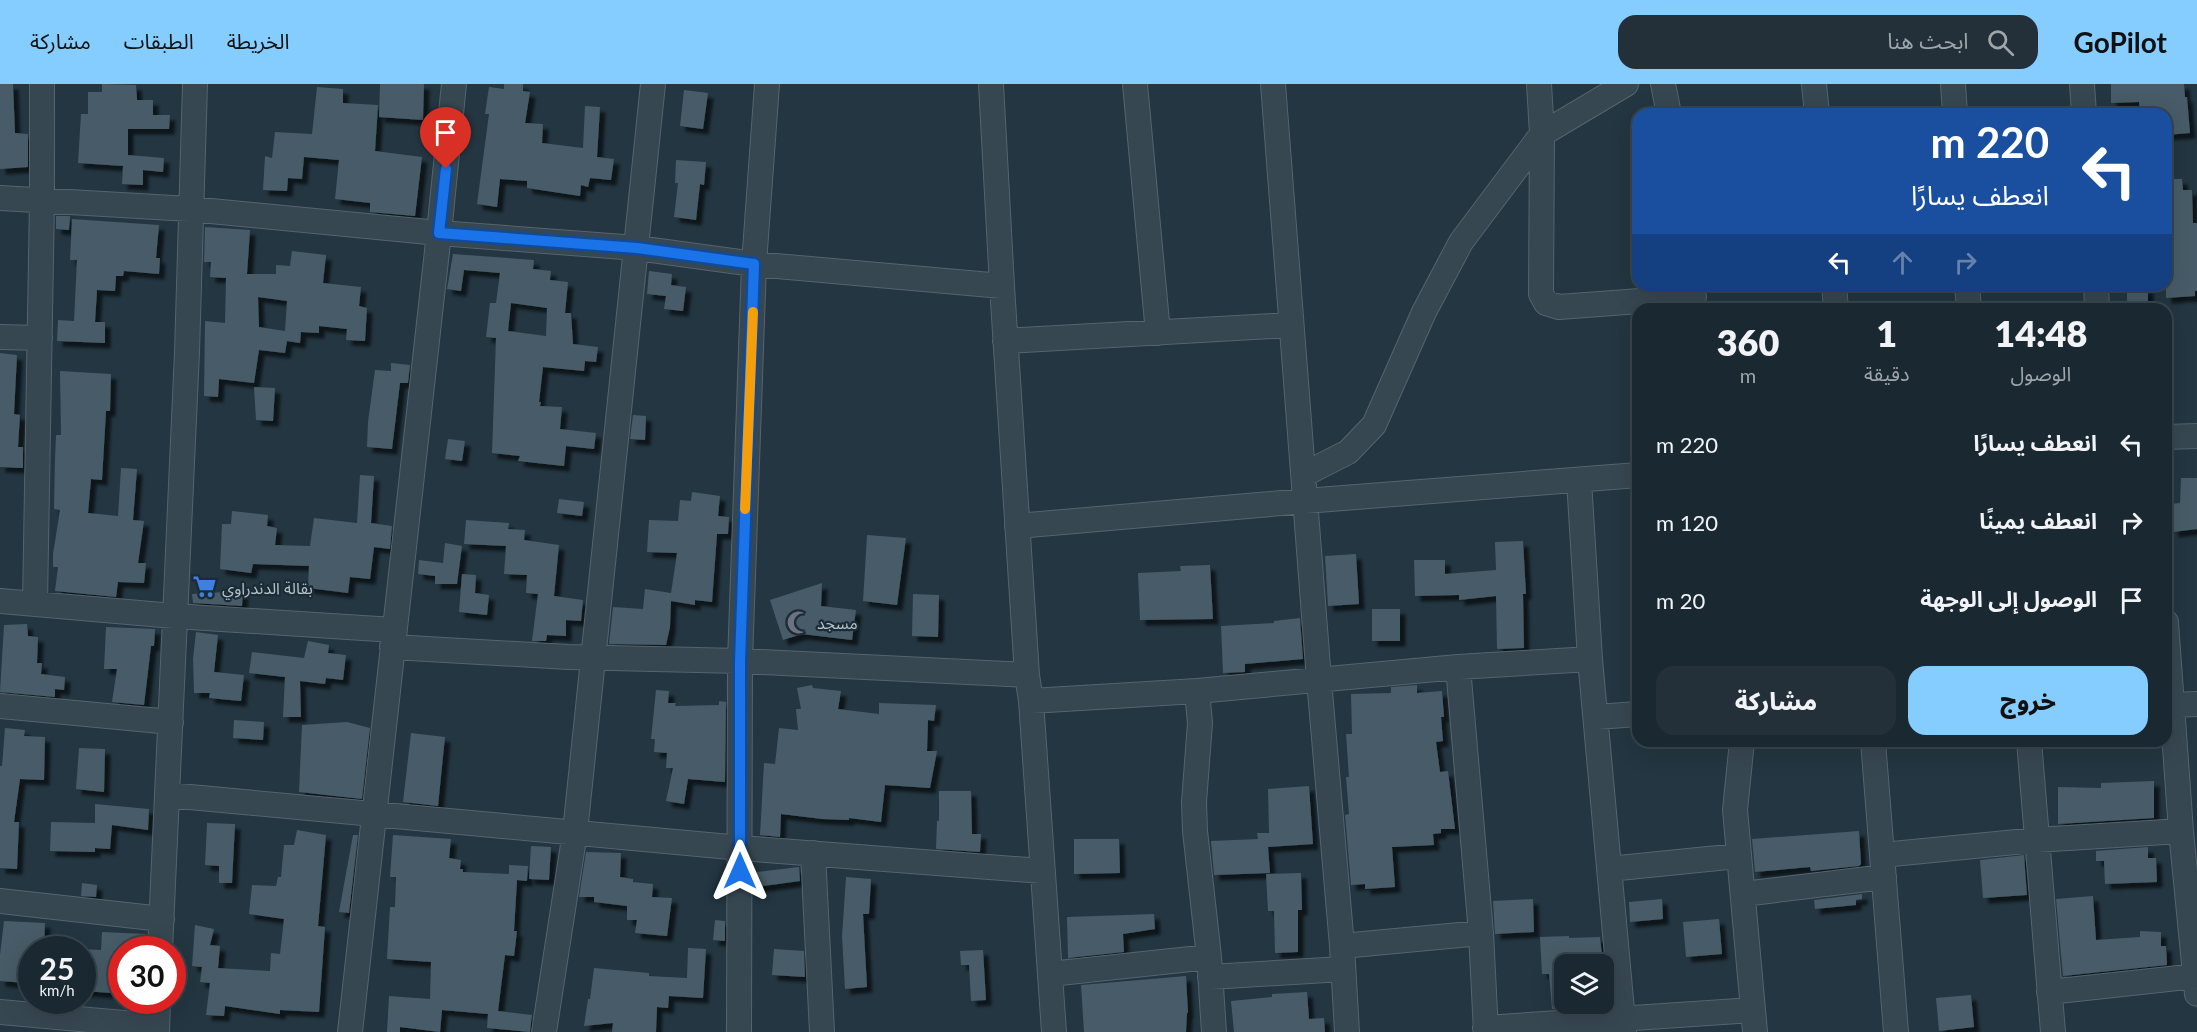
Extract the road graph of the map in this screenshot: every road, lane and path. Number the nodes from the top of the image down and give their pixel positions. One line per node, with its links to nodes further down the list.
1 (42, 84): 21 (street)
2 (195, 84): 22 (street)
3 (454, 84): 23 (street)
4 (654, 84): 24 (street)
5 (767, 84): 25 (street)
6 (991, 84): 26 (street)
7 (1135, 84): 29 (street)
8 (1273, 84): 28 (street)
9 (1539, 84): 19 (street)
10 (1626, 84): 19 (street)
11 (1663, 84): 15 (street)
12 (1814, 84): 16 (street)
13 (1953, 84): 17 (street)
14 (2082, 84): 18 (street)
15 (1668, 108)
16 (1816, 108)
17 (1955, 108)
18 (2084, 108)
19 (1542, 134): 27 (street); 35 (street)
20 (0, 198): 21 (street)
21 (42, 200): 22 (street); 31 (street)
22 (190, 209): 23 (street); 42 (street)
23 (439, 233): 24 (street); 43 (street)
24 (637, 248): 25 (street); 44 (street)
25 (754, 264): 26 (street); 46 (street)
26 (1002, 286): 32 (street)
27 (1694, 297)
28 (1291, 325): 29 (street); 35 (street)
29 (1158, 333): 32 (street)
30 (0, 337): 31 (street)
31 (40, 338): 41 (street)
32 (1005, 340): 39 (street)
33 (2197, 436): 34 (street)
34 (2172, 438)
35 (1303, 475): 38 (street)
36 (1632, 476): 37 (street)
37 (1579, 480): 38 (street); 45 (street)
38 (1305, 501): 39 (street); 49 (street)
39 (1017, 526): 48 (street)
40 (0, 601): 41 (street)
41 (35, 603): 42 (street)
42 (174, 616): 43 (street); 57 (street)
43 (393, 638): 44 (street); 62 (street)
44 (594, 658): 46 (street); 64 (street)
45 (1590, 659): 47 (street); 56 (street)
46 (740, 661): 48 (street); 66 (street)
47 (1458, 667): 49 (street); 75 (street)
48 (1027, 675): 51 (street)
49 (1319, 680): 50 (street); 77 (street)
50 (1197, 692): 51 (street); 78 (street)
51 (1031, 701): 71 (street)
52 (2197, 704): 54 (street)
53 (0, 705): 57 (street)
54 (2172, 705): 63 (street)
55 (1632, 714): 56 (street)
56 (1596, 717): 70 (street)
57 (171, 722): 61 (street)
58 (1741, 747): 68 (street)
59 (1873, 747): 69 (street)
60 (2029, 747): 65 (street)
61 (168, 795): 62 (street); 74 (street)
62 (374, 815): 64 (street); 88 (street)
63 (2181, 831): 65 (street); 80 (street)
64 (575, 832): 66 (street); 89 (street)
65 (2036, 840): 69 (street); 81 (street)
66 (741, 848): 67 (street); 90 (street)
67 (813, 853): 71 (street); 91 (street)
68 (1738, 856): 70 (street); 72 (street)
69 (1883, 866): 72 (street); 95 (street)
70 (1610, 869): 85 (street)
71 (1041, 871): 79 (street)
72 (1743, 894): 84 (street)
73 (0, 901): 74 (street)
74 (162, 919): 76 (street)
75 (1481, 933): 77 (street); 87 (street)
76 (161, 936)
77 (1343, 957): 78 (street); 94 (street)
78 (1210, 967): 79 (street); 93 (street)
79 (1050, 974): 92 (street)
80 (2196, 982): 81 (street)
81 (2049, 992): 96 (street)
82 (0, 1012): 86 (street)
83 (158, 1014): 86 (street)
84 (1754, 1021): 85 (street)
85 (1623, 1025): 87 (street)
86 (157, 1029)
87 (1486, 1030)
88 (350, 1032)
89 (544, 1032)
90 (739, 1032)
91 (822, 1032)
92 (1054, 1032)
93 (1214, 1032)
94 (1347, 1032)
95 (1896, 1032)
96 (2053, 1032)

